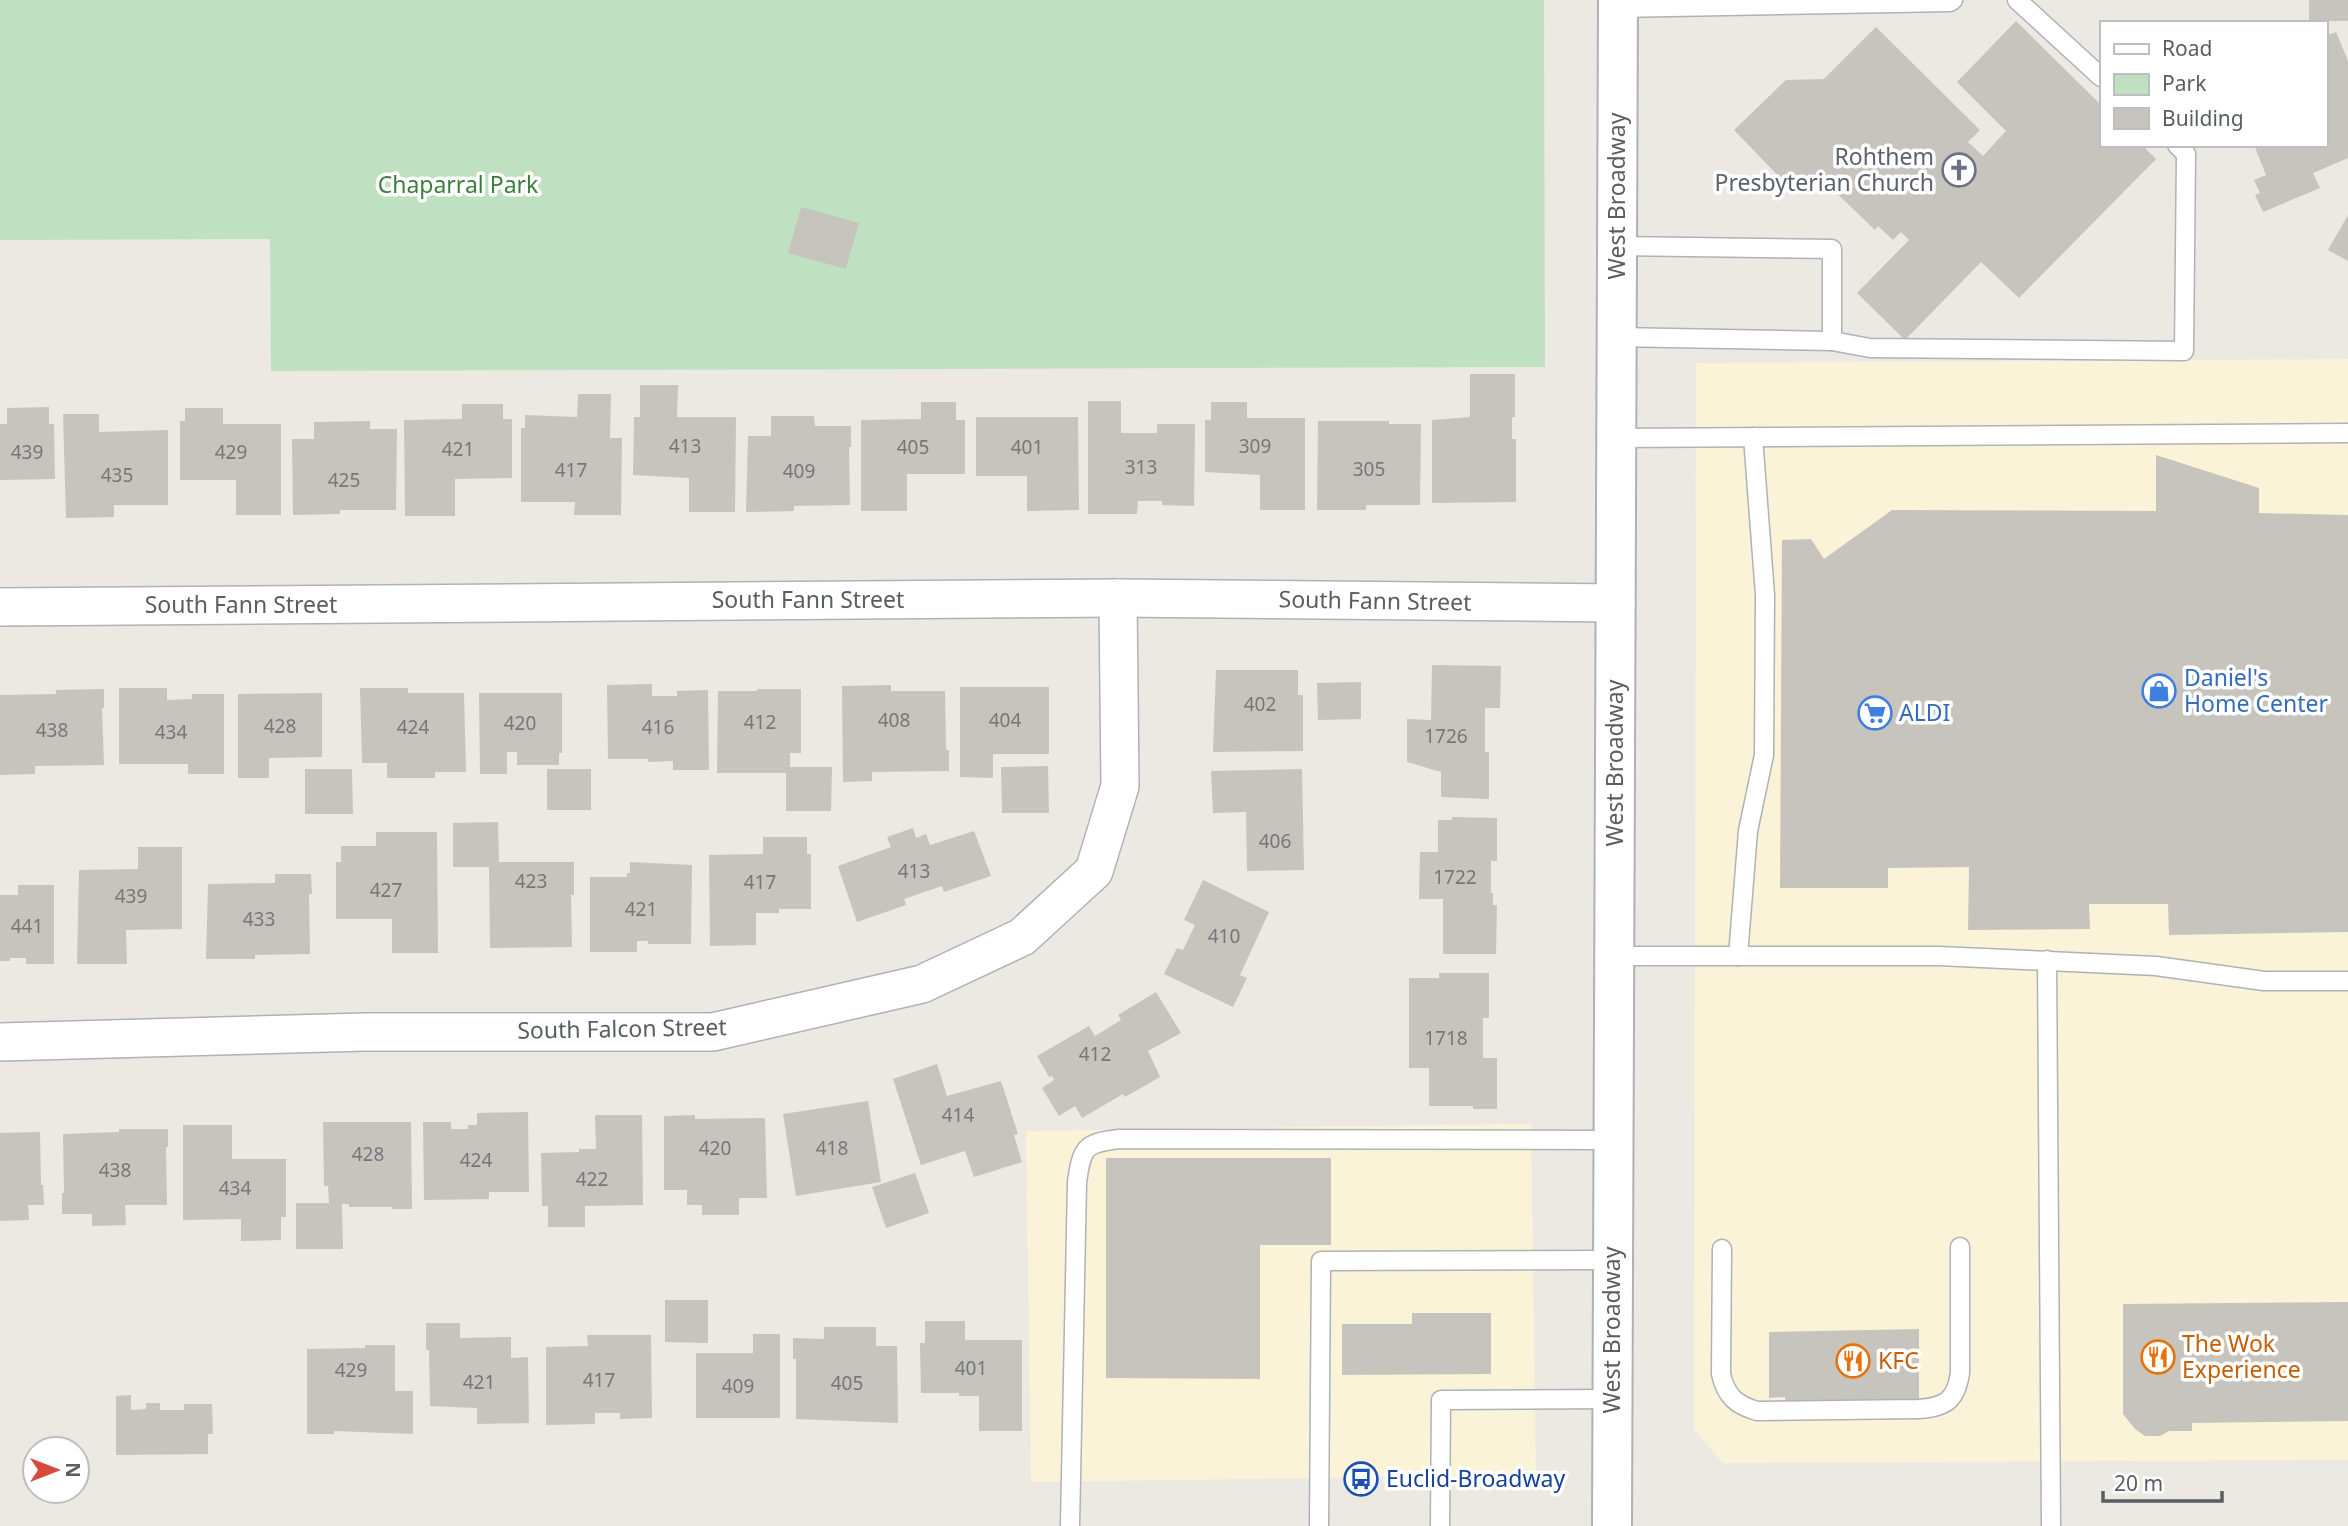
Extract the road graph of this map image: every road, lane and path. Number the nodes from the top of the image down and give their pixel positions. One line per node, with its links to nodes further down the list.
1 (1953, 0): 3 (lane)
2 (2017, 0): 4 (lane)
3 (1618, 4): 6 (main road, West Broadway)
4 (2100, 75)
5 (2178, 147): 8 (lane)
6 (1617, 246): 7 (main road, West Broadway); 8 (lane)
7 (1616, 337): 8 (lane); 11 (main road, West Broadway)
8 (1832, 341)
9 (2348, 433): 10 (lane)
10 (1754, 437): 11 (lane); 16 (lane)
11 (1616, 438): 13 (main road, West Broadway)
12 (1118, 598): 13 (street, South Fann Street); 14 (street, South Fann Street); 19 (street, South Falcon Street)
13 (1616, 603): 15 (main road, West Broadway)
14 (0, 607)
15 (1614, 956): 16 (lane); 20 (main road, West Broadway)
16 (1738, 956): 17 (lane)
17 (2047, 960): 18 (lane); 29 (lane)
18 (2348, 981)
19 (0, 1042)
20 (1613, 1140): 23 (main road, West Broadway); 25 (lane)
21 (1961, 1247): 22 (lane)
22 (1722, 1249)
23 (1612, 1260): 24 (main road, West Broadway); 26 (lane)
24 (1612, 1399): 27 (lane); 28 (main road, West Broadway)
25 (1070, 1526)
26 (1320, 1526)
27 (1440, 1526)
28 (1612, 1526)
29 (2051, 1526)

